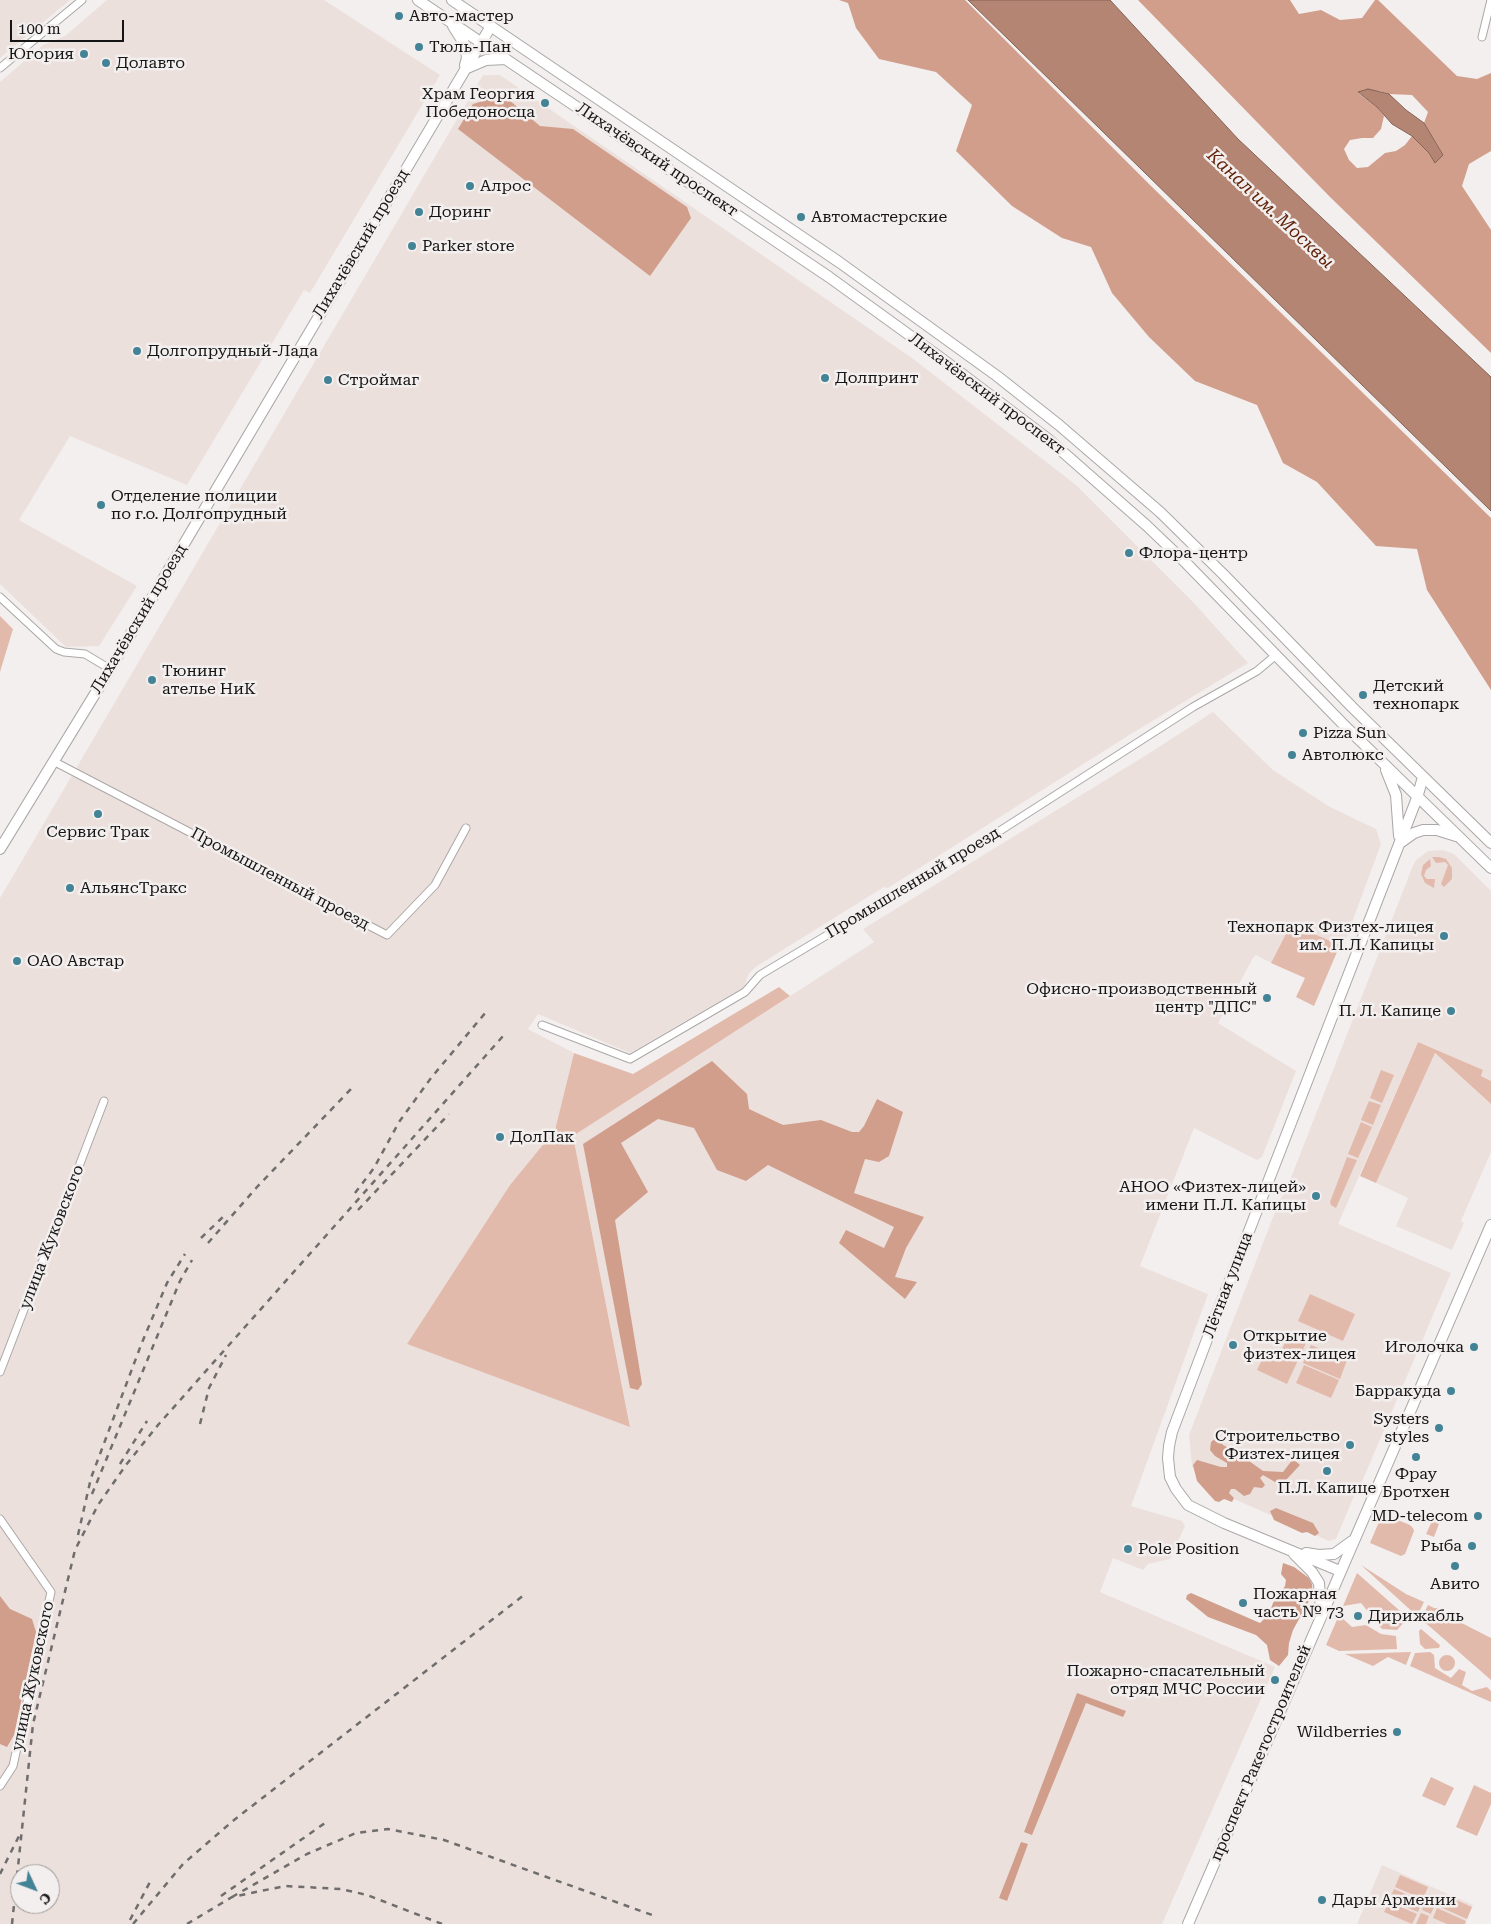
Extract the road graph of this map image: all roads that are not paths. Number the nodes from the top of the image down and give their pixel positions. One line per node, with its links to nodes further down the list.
1 (82, 0): 10 (street)
2 (418, 0): 5 (main road, Лихачёвский проспект)
3 (452, 0): 6 (main road, Лихачёвский проспект)
4 (1490, 0): 7 (street)
5 (450, 21): 8 (main road, Лихачёвский проспект); 11 (main road)
6 (491, 26): 8 (main road, Лихачёвский проезд); 17 (main road, Лихачёвский проспект)
7 (1482, 37)
8 (481, 42): 9 (main road, Лихачёвский проспект); 11 (main road, Лихачёвский проезд)
9 (506, 59): 11 (main road); 13 (main road, Лихачёвский проспект)
10 (0, 68)
11 (465, 69): 14 (main road, Лихачёвский проезд)
12 (0, 597): 14 (street)
13 (1276, 655): 16 (main road, Лихачёвский проспект); 25 (street, Промышленный проезд)
14 (110, 669): 15 (main road, Лихачёвский проезд)
15 (54, 760): 19 (street, Промышленный проезд); 23 (main road, Лихачёвский проезд)
16 (1383, 764): 18 (main road, Лихачёвский проспект); 22 (main road)
17 (1423, 777): 18 (main road, Лётная улица); 21 (main road, Лихачёвский проспект)
18 (1417, 798): 20 (main road, Лихачёвский проспект); 22 (main road, Лётная улица)
19 (466, 828)
20 (1460, 838): 22 (main road); 24 (main road, Лихачёвский проспект)
21 (1491, 843)
22 (1399, 844): 31 (main road, Лётная улица)
23 (0, 849)
24 (1491, 868)
25 (542, 1025)
26 (104, 1101): 28 (street, улица Жуковского)
27 (1491, 1225): 30 (main road, проспект Ракетостроителей)
28 (0, 1372)
29 (0, 1519): 34 (street, улица Жуковского)
30 (1353, 1541): 31 (main road); 32 (main road, проспект Ракетостроителей)
31 (1292, 1551): 32 (main road, Лётная улица); 33 (main road)
32 (1340, 1571): 33 (main road, проспект Ракетостроителей)
33 (1320, 1616): 35 (main road, проспект Ракетостроителей)
34 (0, 1786)
35 (1188, 1924)

